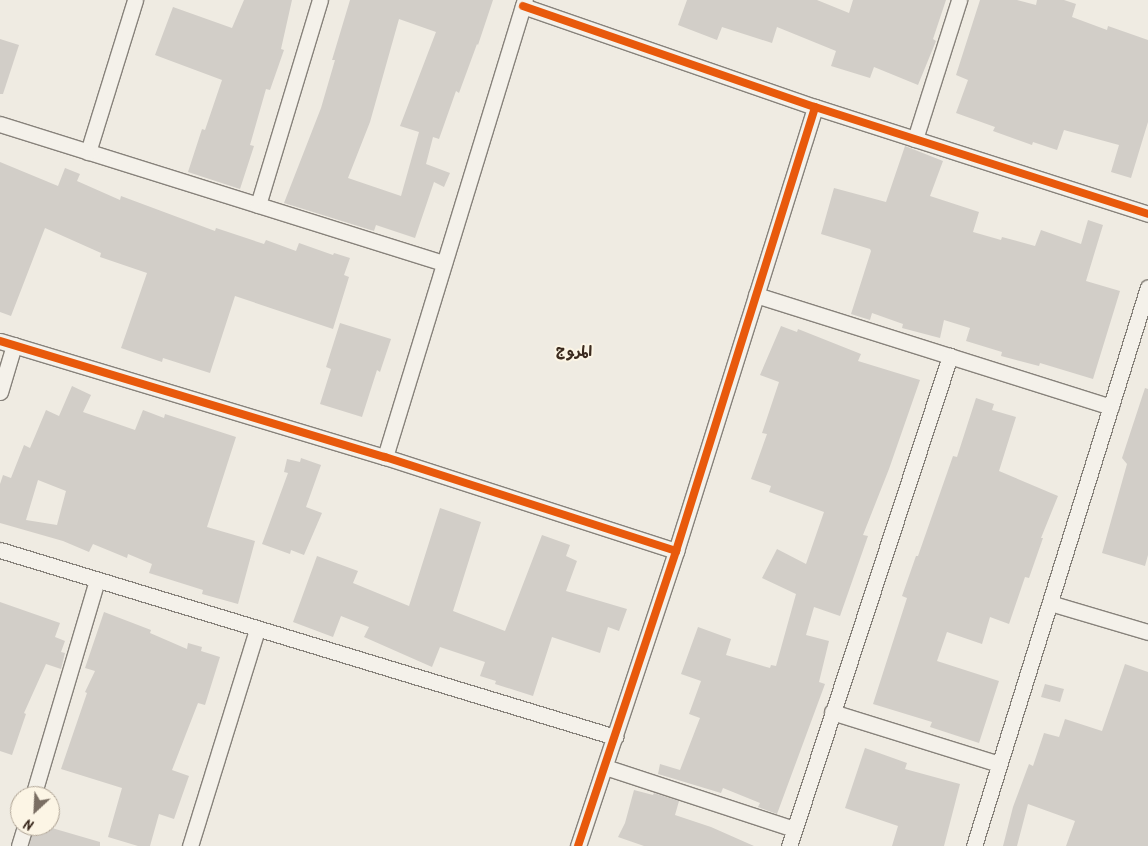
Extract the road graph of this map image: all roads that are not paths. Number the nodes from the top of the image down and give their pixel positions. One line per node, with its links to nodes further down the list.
1 (135, 0): 8 (street)
2 (320, 0): 9 (street)
3 (959, 0): 7 (street)
4 (524, 3): 5 (street); 11 (street)
5 (815, 107): 7 (street); 13 (street)
6 (0, 124): 8 (street)
7 (915, 139): 10 (street)
8 (88, 152): 9 (street)
9 (258, 205): 11 (street)
10 (1148, 214)
11 (444, 264): 18 (street)
12 (1148, 287): 17 (street)
13 (756, 295): 15 (street); 20 (street)
14 (7, 343): 16 (street); 18 (street)
15 (950, 356): 17 (street); 25 (street)
16 (0, 392)
17 (1110, 407): 22 (street)
18 (385, 457): 20 (street)
19 (0, 550): 21 (street)
20 (676, 551): 26 (street)
21 (97, 580): 23 (street); 29 (street)
22 (1050, 603): 24 (street); 27 (street)
23 (257, 629): 26 (street); 31 (street)
24 (1148, 632)
25 (832, 712): 27 (street); 30 (street)
26 (616, 737): 28 (street)
27 (999, 764): 34 (street)
28 (605, 767): 30 (street); 32 (street)
29 (36, 786)
30 (794, 829): 33 (street)
31 (190, 846)
32 (578, 846)
33 (789, 846)
34 (974, 846)

